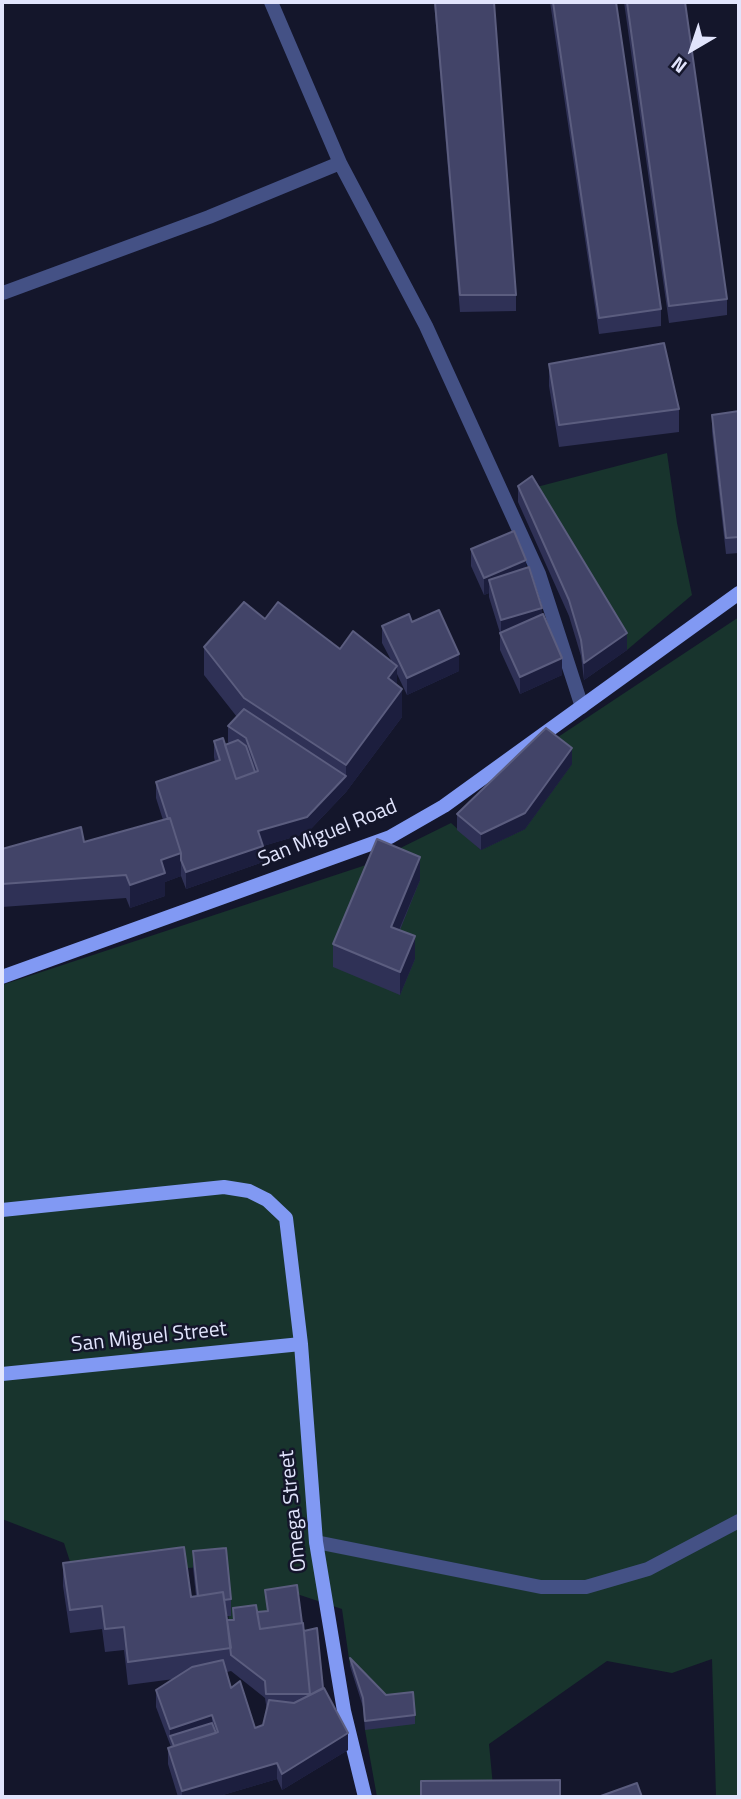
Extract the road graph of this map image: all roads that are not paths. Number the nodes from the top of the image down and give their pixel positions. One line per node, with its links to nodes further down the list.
1 (271, 2): 2 (street)
2 (340, 163): 3 (street); 5 (street)
3 (3, 293)
4 (739, 593): 5 (street, San Miguel Road)
5 (582, 707): 6 (street, San Miguel Road)
6 (2, 977)
7 (2, 1210): 8 (street, Omega Street)
8 (301, 1344): 9 (street, San Miguel Street); 11 (street, Omega Street)
9 (2, 1374)
10 (739, 1521): 11 (street)
11 (316, 1542): 12 (street, Omega Street)
12 (365, 1797)

